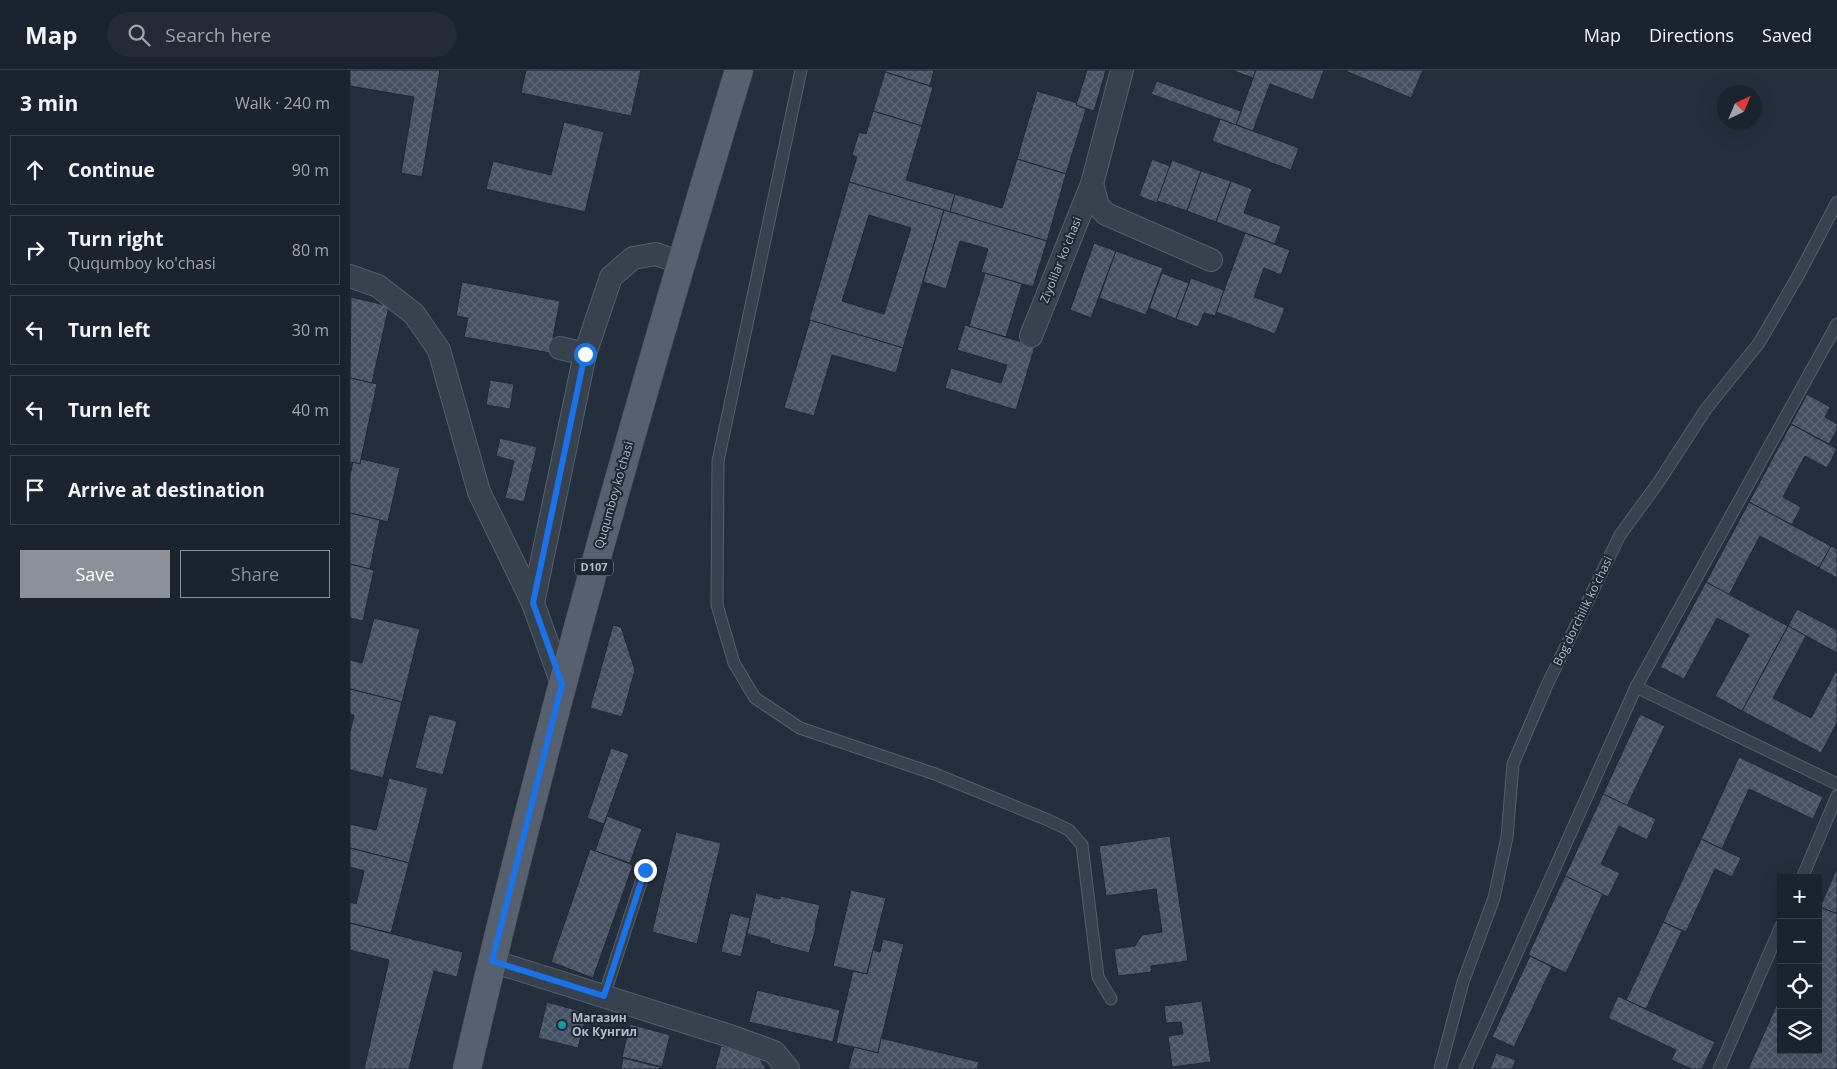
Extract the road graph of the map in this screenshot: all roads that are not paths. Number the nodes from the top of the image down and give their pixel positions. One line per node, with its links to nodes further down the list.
1 (739, 70): 7 (main road, Ququmboy ko'chasi / D107)
2 (801, 70): 23 (lane)
3 (1122, 70): 4 (street, Ziyolilar koʻchasi)
4 (1092, 184): 6 (street); 10 (street, Ziyolilar koʻchasi)
5 (1837, 202): 26 (lane, Bogʻdorchilik koʻchasi)
6 (1211, 260)
7 (681, 263): 12 (street); 14 (main road, Ququmboy ko'chasi / D107)
8 (350, 276): 13 (street)
9 (1837, 324): 15 (lane)
10 (1031, 336)
11 (560, 348): 12 (street)
12 (585, 354): 13 (street)
13 (533, 603): 14 (street)
14 (562, 684): 21 (main road, Ququmboy ko'chasi / D107)
15 (1636, 687): 16 (lane); 27 (lane)
16 (1837, 784)
17 (1837, 796): 19 (lane)
18 (645, 870): 22 (lane)
19 (1804, 874)
20 (1777, 935): 28 (lane)
21 (492, 961): 22 (street); 24 (main road, Ququmboy ko'chasi / D107)
22 (604, 996): 25 (street)
23 (1111, 999)
24 (468, 1069)
25 (788, 1069)
26 (1440, 1069)
27 (1464, 1069)
28 (1719, 1069)

